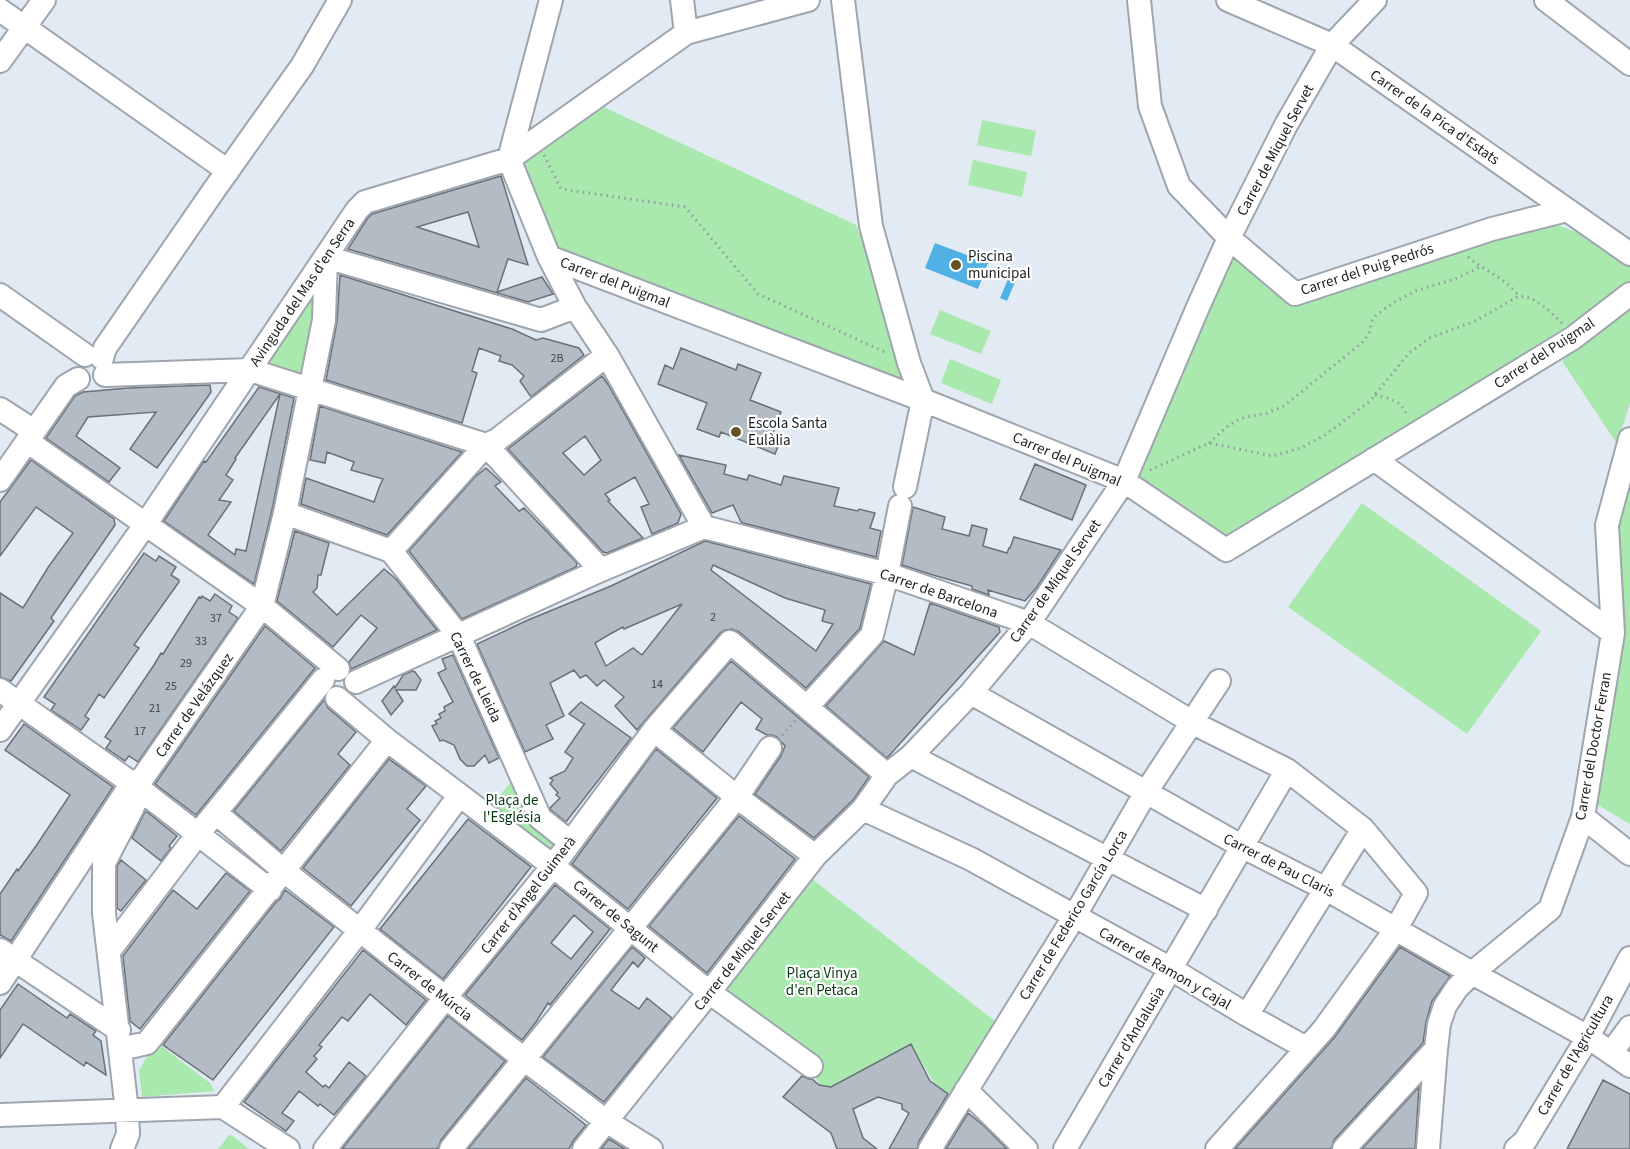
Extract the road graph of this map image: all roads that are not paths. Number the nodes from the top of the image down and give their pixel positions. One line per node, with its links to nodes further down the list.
1 (44, 0): 12 (street)
2 (340, 0): 18 (street)
3 (551, 0): 17 (street)
4 (682, 0): 13 (street)
5 (808, 0): 13 (street, Avinguda del Mas d'en Serra)
6 (843, 0): 31 (street)
7 (1139, 0): 20 (street, Carrer del Puig Pedrós)
8 (1228, 0): 14 (street, Carrer de la Pica d'Estats)
9 (1375, 0): 14 (street, Carrer de Miquel Servet)
10 (1546, 0): 16 (street)
11 (0, 10): 12 (street)
12 (24, 27): 15 (street); 18 (street)
13 (686, 33): 17 (street, Avinguda del Mas d'en Serra)
14 (1332, 45): 19 (street, Carrer de la Pica d'Estats); 20 (street, Carrer de Miquel Servet)
15 (0, 61)
16 (1630, 64)
17 (509, 159): 22 (street, Avinguda del Mas d'en Serra); 23 (street, Carrer del Puigmal)
18 (228, 171): 28 (street)
19 (1567, 210): 20 (street, Carrer del Puig Pedrós); 21 (street, Carrer de la Pica d'Estats)
20 (1229, 238): 38 (street, Carrer de Miquel Servet)
21 (1630, 254)
22 (326, 257): 26 (street); 29 (street, Avinguda del Mas d'en Serra); 30 (street, Carrer de Velázquez)
23 (549, 257): 26 (street); 31 (street, Carrer del Puigmal)
24 (1630, 294): 36 (street, Carrer del Puigmal)
25 (0, 295): 28 (street)
26 (576, 307): 27 (street)
27 (607, 355): 35 (street); 41 (street)
28 (97, 363): 29 (street); 33 (street)
29 (250, 370): 30 (street); 40 (street, Avinguda del Mas d'en Serra)
30 (309, 389): 35 (street); 39 (street, Carrer de Velázquez)
31 (923, 400): 38 (street, Carrer del Puigmal); 44 (street)
32 (0, 409): 33 (street)
33 (31, 436): 37 (street); 40 (street)
34 (1630, 439): 47 (street, Carrer del Doctor Ferran)
35 (486, 446): 42 (street); 43 (street)
36 (1374, 459): 38 (street, Carrer del Puigmal); 47 (street)
37 (0, 480)
38 (1124, 481): 46 (street, Carrer de Miquel Servet)
39 (285, 513): 42 (street); 45 (street, Carrer de Velázquez)
40 (146, 525): 45 (street); 53 (street, Avinguda del Mas d'en Serra)
41 (704, 526): 43 (street); 44 (street, Carrer de Barcelona)
42 (391, 551): 48 (street, Carrer de Lleida)
43 (601, 570): 48 (street)
44 (887, 574): 46 (street, Carrer de Barcelona); 54 (street)
45 (262, 606): 49 (street); 63 (street, Carrer de Velázquez)
46 (1029, 623): 52 (street, Carrer de Miquel Servet); 55 (street, Carrer de Barcelona)
47 (1613, 633): 69 (street, Carrer del Doctor Ferran)
48 (459, 636): 49 (street); 72 (street, Carrer de Lleida)
49 (339, 677): 58 (street, Carrer de Sagunt); 68 (street)
50 (1219, 681): 55 (street, Carrer de Federico García Lorca)
51 (0, 690): 53 (street)
52 (971, 693): 60 (street, Carrer de Miquel Servet); 64 (street, Carrer de Pau Claris)
53 (19, 704): 56 (street, Avinguda del Mas d'en Serra); 63 (street)
54 (807, 707): 57 (street, Carrer d'Àngel Guimerà); 62 (street)
55 (1193, 722): 61 (street, Carrer de Barcelona); 64 (street, Carrer de Federico García Lorca)
56 (0, 730)
57 (654, 730): 66 (street); 72 (street, Carrer d'Àngel Guimerà)
58 (387, 740): 65 (street, Carrer de Sagunt); 78 (street)
59 (770, 748): 66 (street)
60 (911, 756): 62 (street, Carrer de Miquel Servet); 76 (street)
61 (1287, 770): 70 (street, Carrer de Barcelona); 73 (street, Carrer d'Andalusia)
62 (887, 775): 67 (street, Carrer de Miquel Servet)
63 (133, 784): 71 (street); 86 (street); 87 (street, Carrer de Velázquez)
64 (1146, 792): 73 (street, Carrer de Pau Claris); 76 (street, Carrer de Federico García Lorca)
65 (459, 796): 77 (street, Carrer de Sagunt); 85 (street)
66 (737, 797): 75 (street); 83 (street)
67 (863, 809): 75 (street, Carrer de Miquel Servet); 82 (street, Carrer de Ramon y Cajal)
68 (216, 813): 71 (street); 78 (street, Carrer de Múrcia)
69 (1583, 817): 74 (street); 90 (street, Carrer del Doctor Ferran)
70 (1363, 829): 79 (street); 84 (street, Carrer de Barcelona)
71 (198, 834): 80 (street); 86 (street)
72 (570, 842): 77 (street, Carrer d'Àngel Guimerà)
73 (1243, 847): 79 (street, Carrer de Pau Claris); 81 (street, Carrer d'Andalusia)
74 (1630, 854)
75 (815, 856): 92 (street, Carrer de Miquel Servet)
76 (1107, 859): 81 (street); 82 (street, Carrer de Federico García Lorca)
77 (554, 866): 83 (street, Carrer de Sagunt); 93 (street, Carrer d'Àngel Guimerà)
78 (285, 871): 80 (street); 85 (street, Carrer de Múrcia)
79 (1326, 888): 84 (street, Carrer de Pau Claris); 94 (street)
80 (270, 890): 97 (street)
81 (1206, 910): 89 (street, Carrer d'Andalusia)
82 (1074, 917): 89 (street, Carrer de Ramon y Cajal); 104 (street, Carrer de Federico García Lorca)
83 (630, 927): 92 (street, Carrer de Sagunt); 101 (street)
84 (1396, 929): 90 (street, Carrer de Pau Claris); 98 (street)
85 (360, 930): 93 (street, Carrer de Múrcia); 105 (street)
86 (109, 951): 97 (street)
87 (8, 955): 91 (street, Carrer de Velázquez); 97 (street)
88 (1630, 958): 96 (street, Carrer de l'Agricultura)
89 (1171, 969): 94 (street, Carrer de Ramon y Cajal); 117 (street, Carrer d'Andalusia)
90 (1472, 973): 96 (street, Carrer de Pau Claris); 99 (street, Carrer del Doctor Ferran)
91 (0, 983)
92 (709, 993): 102 (street, Carrer de Sagunt); 108 (street, Carrer de Miquel Servet)
93 (445, 998): 101 (street, Carrer de Múrcia); 111 (street, Carrer d'Àngel Guimerà)
94 (1247, 1015): 98 (street, Carrer de Ramon y Cajal)
95 (1630, 1027): 100 (street)
96 (1588, 1037): 100 (street, Carrer de Pau Claris); 121 (street, Carrer de l'Agricultura)
97 (120, 1040): 106 (street)
98 (1306, 1048): 118 (street)
99 (1436, 1049): 119 (street); 120 (street, Carrer del Doctor Ferran)
100 (1611, 1053): 103 (street, Carrer de Pau Claris)
101 (524, 1059): 108 (street, Carrer de Múrcia); 112 (street)
102 (811, 1066)
103 (1630, 1066)
104 (966, 1090): 115 (street, Carrer de Federico García Lorca); 116 (street)
105 (224, 1107): 106 (street); 110 (street)
106 (127, 1111): 107 (street); 109 (street)
107 (0, 1115)
108 (606, 1121): 113 (street, Carrer de Miquel Servet); 114 (street, Carrer de Múrcia)
109 (122, 1149)
110 (288, 1149)
111 (325, 1149)
112 (451, 1149)
113 (584, 1149)
114 (651, 1149)
115 (930, 1149)
116 (1026, 1149)
117 (1065, 1149)
118 (1217, 1149)
119 (1344, 1149)
120 (1428, 1149)
121 (1516, 1149)

